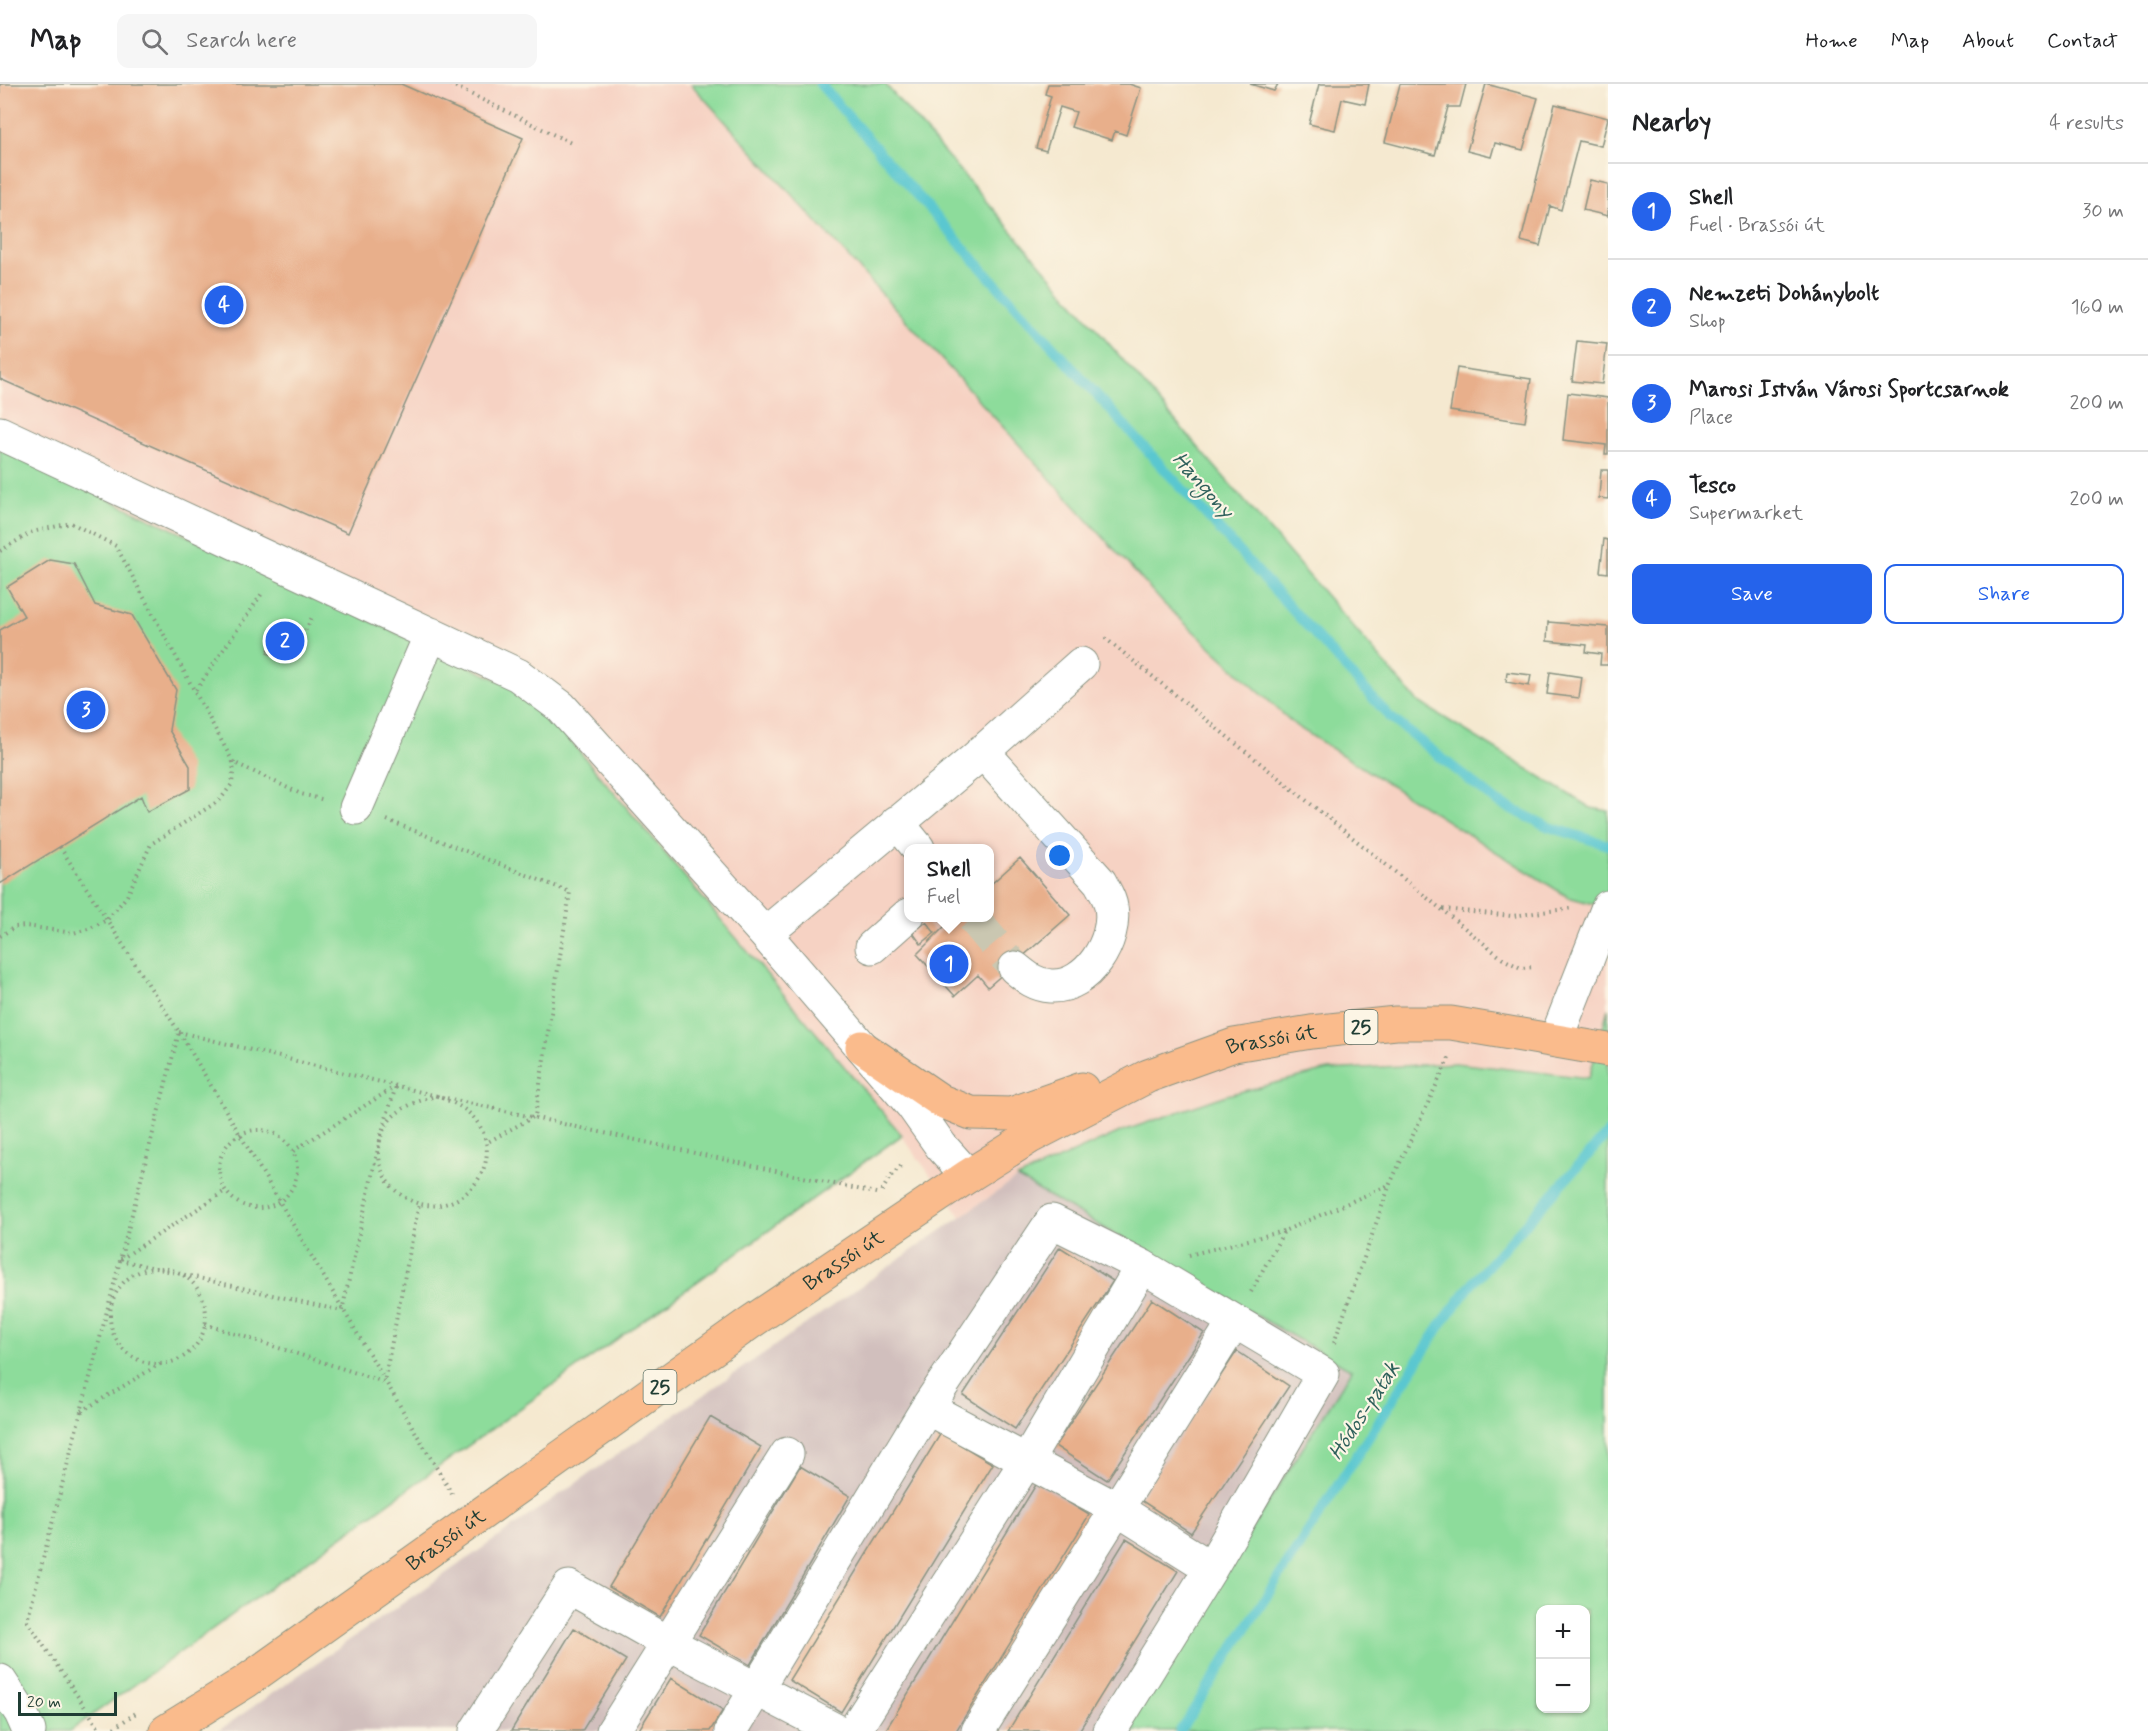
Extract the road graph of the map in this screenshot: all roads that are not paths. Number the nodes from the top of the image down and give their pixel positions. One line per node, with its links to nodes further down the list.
1 (0, 433): 2 (street)
2 (431, 634): 5 (street); 10 (street)
3 (1081, 664): 4 (street)
4 (982, 751): 6 (street); 12 (street)
5 (356, 808)
6 (897, 822): 7 (street); 10 (street)
7 (914, 844)
8 (1592, 907): 13 (street)
9 (904, 919): 11 (street)
10 (765, 934): 14 (street)
11 (872, 947)
12 (1015, 968)
13 (1556, 1039): 15 (main road, Brassói út / 25); 16 (main road, Brassói út / 25)
14 (862, 1047): 16 (main road); 17 (street)
15 (1608, 1050)
16 (1170, 1069): 17 (main road, Brassói út / 25)
17 (968, 1176): 28 (main road, Brassói út / 25)
18 (1142, 1266): 19 (street); 20 (street); 22 (street)
19 (1234, 1322): 23 (street); 24 (street)
20 (927, 1408): 22 (street); 27 (street)
21 (787, 1454): 25 (street)
22 (1027, 1460): 23 (street); 34 (street)
23 (1117, 1509): 24 (street); 35 (street)
24 (1211, 1568): 36 (street)
25 (670, 1644): 27 (street); 30 (street); 31 (street)
26 (0, 1681): 29 (street)
27 (757, 1688): 32 (street); 33 (street)
28 (186, 1726)
29 (29, 1731)
30 (476, 1731)
31 (613, 1731)
32 (731, 1731)
33 (837, 1731)
34 (854, 1731)
35 (978, 1731)
36 (1110, 1731)

